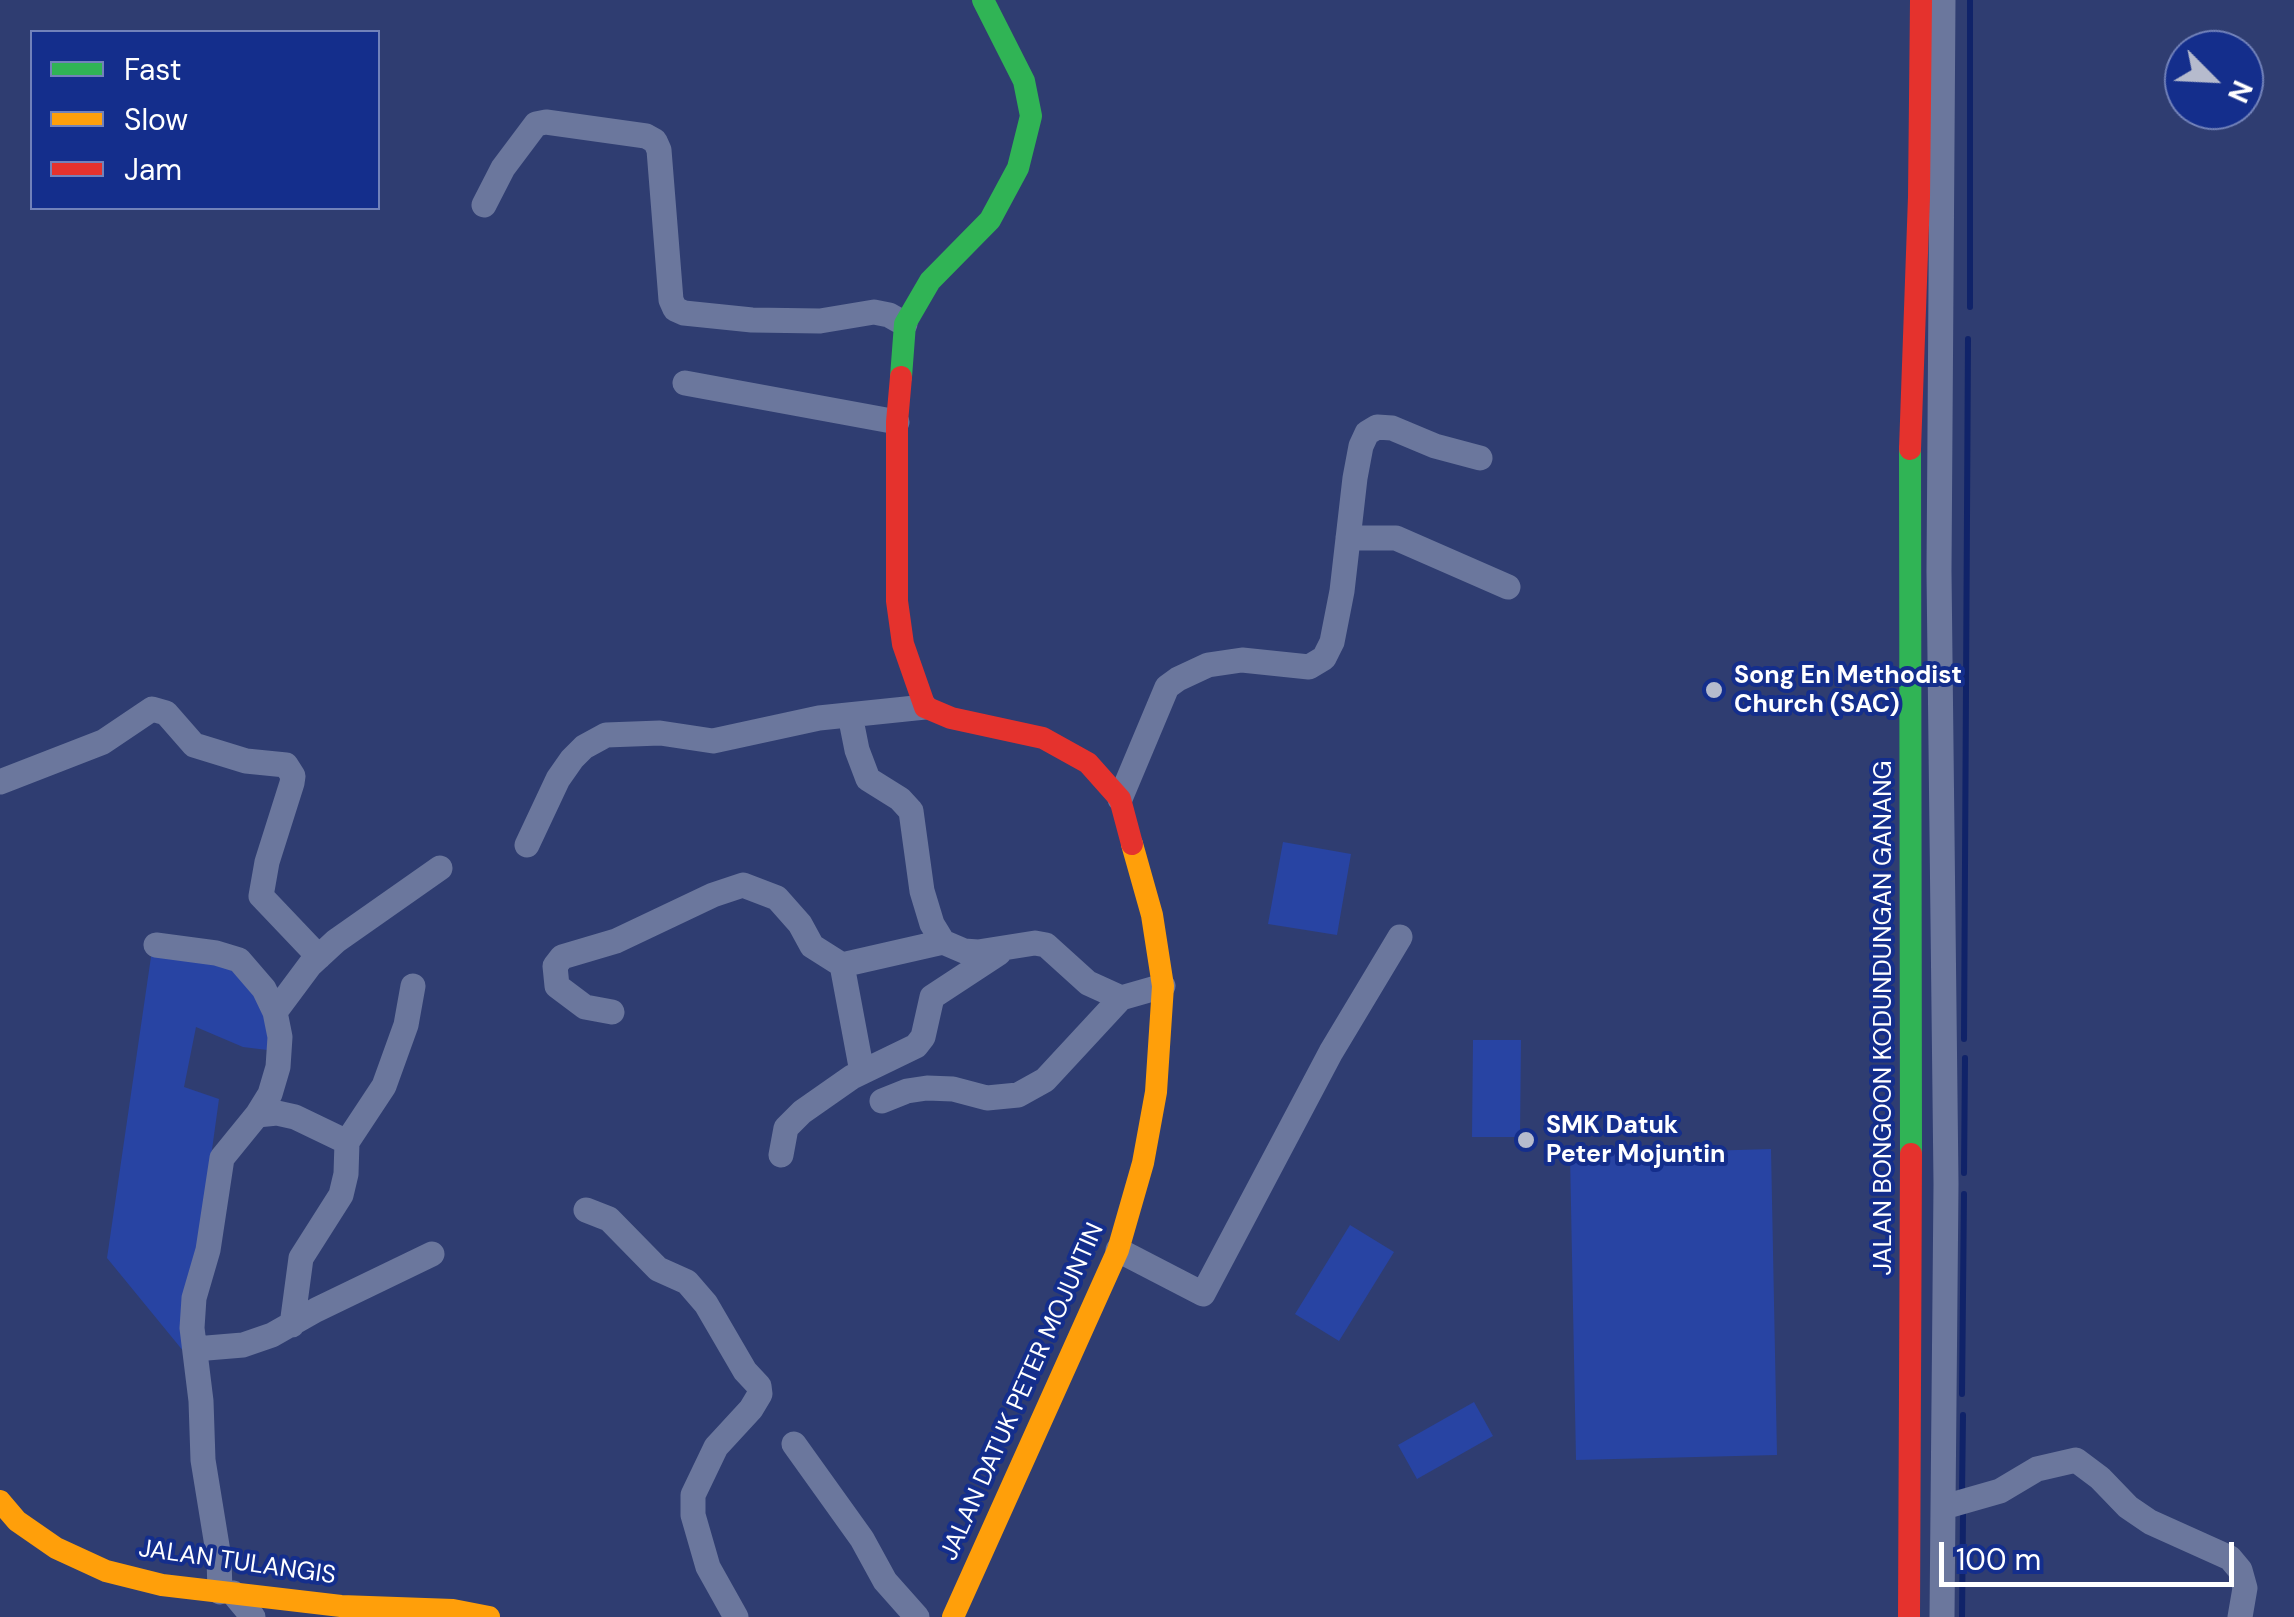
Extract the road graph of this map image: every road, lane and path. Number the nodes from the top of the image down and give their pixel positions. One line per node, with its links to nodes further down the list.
1 (983, 0): 5 (street)
2 (1921, 0): 42 (street, JALAN BONGOON KODUNDUNGAN GANANG)
3 (1943, 0): 40 (street)
4 (484, 205): 5 (street)
5 (889, 317): 7 (street)
6 (686, 383): 7 (street)
7 (882, 420): 11 (street)
8 (1480, 458): 9 (street)
9 (1348, 538): 10 (street); 14 (street)
10 (1508, 588)
11 (916, 708): 12 (street); 14 (street, JALAN DATUK PETER MOJUNTIN)
12 (850, 715): 15 (street); 18 (street)
13 (0, 782): 21 (street)
14 (1120, 799): 24 (street, JALAN DATUK PETER MOJUNTIN)
15 (526, 845)
16 (440, 868): 21 (street)
17 (1400, 937): 34 (street)
18 (943, 942): 20 (street); 22 (street)
19 (156, 946): 26 (street)
20 (1002, 950): 25 (street); 28 (street)
21 (319, 957): 26 (street)
22 (842, 965): 27 (street); 28 (street)
23 (412, 986): 31 (street)
24 (1163, 986): 25 (street); 34 (street, JALAN DATUK PETER MOJUNTIN)
25 (1121, 998): 29 (street)
26 (275, 1012): 30 (street)
27 (612, 1012)
28 (862, 1072): 32 (street)
29 (882, 1101)
30 (257, 1116): 31 (street); 37 (street)
31 (347, 1142): 36 (street)
32 (781, 1154)
33 (586, 1210): 46 (street)
34 (1118, 1250): 48 (street, JALAN DATUK PETER MOJUNTIN)
35 (432, 1254): 36 (street)
36 (292, 1325): 37 (street)
37 (195, 1349): 43 (street)
38 (794, 1444): 47 (street)
39 (0, 1501): 43 (street, JALAN TULANGIS)
40 (1944, 1506): 41 (street); 51 (street)
41 (1941, 1550): 42 (street); 50 (street)
42 (1909, 1553): 49 (street, JALAN BONGOON KODUNDUNGAN GANANG)
43 (226, 1593): 44 (street); 45 (street, JALAN TULANGIS)
44 (254, 1617)
45 (489, 1617)
46 (736, 1617)
47 (917, 1617)
48 (954, 1617)
49 (1909, 1617)
50 (1942, 1617)
51 (2240, 1617)

